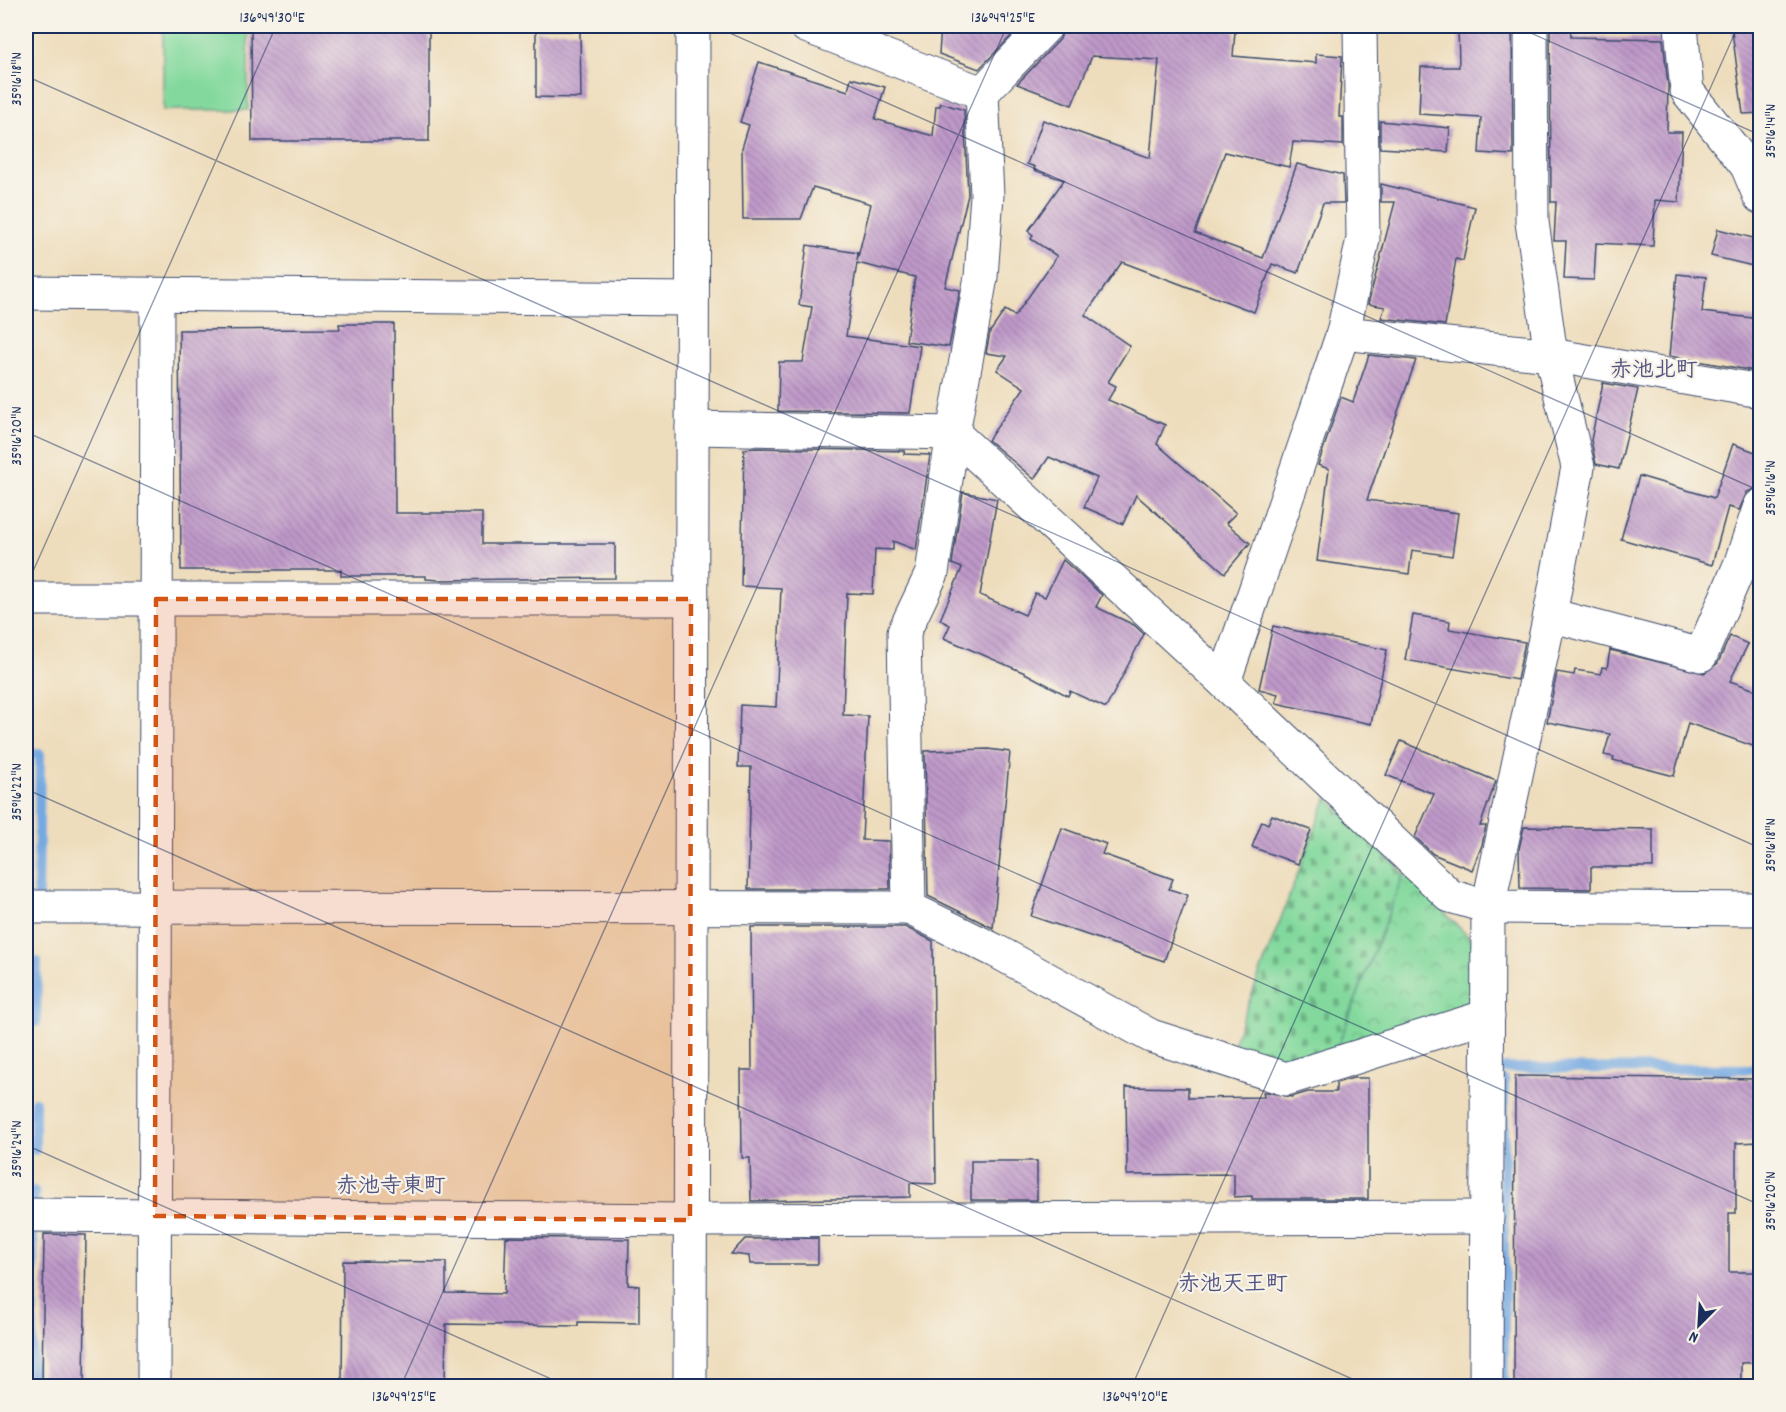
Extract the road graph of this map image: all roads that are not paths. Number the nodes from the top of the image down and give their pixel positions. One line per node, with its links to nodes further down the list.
1 (693, 26): 11 (street)
2 (806, 26): 7 (street)
3 (1047, 26): 7 (street)
4 (1359, 26): 12 (street)
5 (1531, 26): 13 (street)
6 (1682, 26): 8 (street)
7 (982, 93): 16 (street)
8 (1761, 197)
9 (26, 293): 10 (street)
10 (157, 296): 11 (street); 19 (street)
11 (692, 299): 15 (street)
12 (1343, 333): 13 (street); 22 (street)
13 (1551, 355): 14 (street); 21 (street)
14 (1761, 391)
15 (692, 428): 16 (street); 20 (street)
16 (953, 433): 22 (street); 27 (street)
17 (1761, 506): 21 (street)
18 (26, 599): 19 (street)
19 (156, 599): 20 (street); 24 (street)
20 (691, 599): 25 (street)
21 (1550, 615): 26 (street)
22 (1224, 682): 26 (street)
23 (26, 907): 24 (street)
24 (156, 907): 25 (street); 31 (street)
25 (690, 907): 27 (street); 33 (street)
26 (1488, 907): 28 (street); 29 (street)
27 (909, 908): 29 (street)
28 (1761, 909)
29 (1488, 1016): 32 (street)
30 (26, 1215): 31 (street)
31 (155, 1216): 33 (street); 34 (street)
32 (1487, 1217): 33 (street); 36 (street)
33 (690, 1220): 35 (street)
34 (154, 1386)
35 (690, 1386)
36 (1486, 1386)

